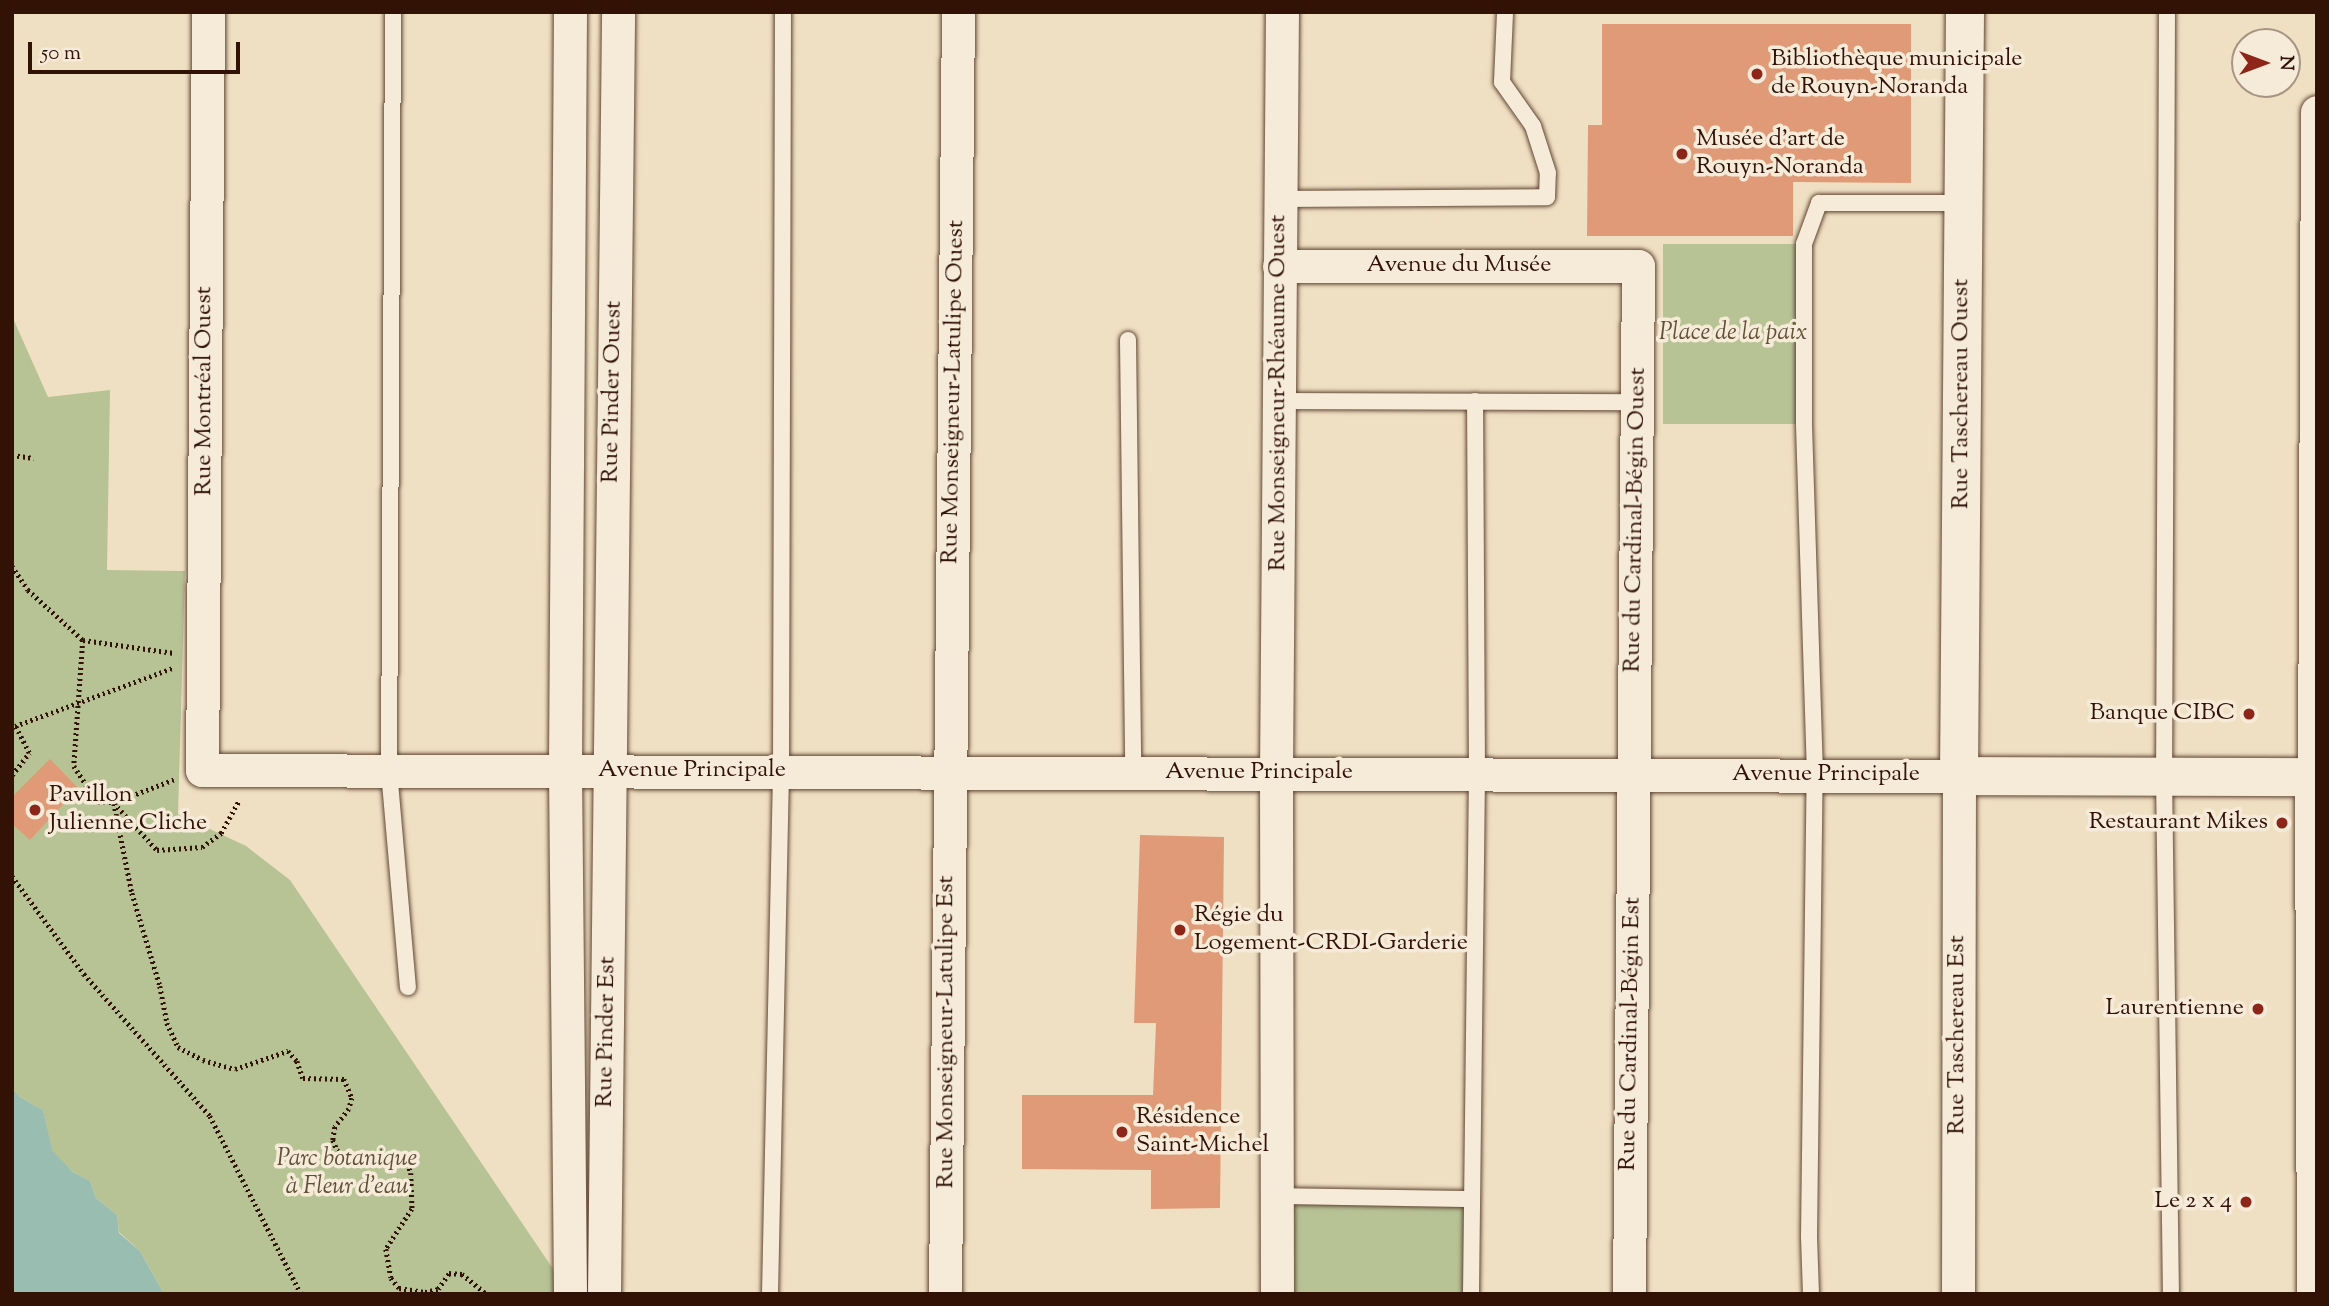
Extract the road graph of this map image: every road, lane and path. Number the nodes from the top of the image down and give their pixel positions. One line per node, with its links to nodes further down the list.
1 (208, 12): 24 (street, Rue Montréal Ouest)
2 (393, 12): 28 (lane)
3 (570, 12): 29 (street, Rue Pinder Ouest)
4 (618, 12): 30 (street, Rue Pinder Ouest)
5 (783, 12): 32 (lane)
6 (958, 12): 31 (street, Rue Monseigneur-Latulipe Ouest)
7 (1282, 12): 12 (street, Rue Monseigneur-Rhéaume Ouest)
8 (1505, 12): 12 (lane)
9 (1965, 12): 13 (street, Rue Taschereau Ouest)
10 (2167, 12): 40 (lane)
11 (2317, 113): 41 (street)
12 (1280, 198): 14 (street, Rue Monseigneur-Rhéaume Ouest)
13 (1964, 203): 38 (lane); 39 (street, Rue Taschereau Ouest)
14 (1279, 266): 15 (street, Avenue du Musée); 17 (street, Rue Monseigneur-Rhéaume Ouest)
15 (1638, 266): 19 (street, Rue du Cardinal-Bégin Ouest)
16 (1128, 340): 33 (lane)
17 (1279, 401): 18 (lane); 34 (street, Rue Monseigneur-Rhéaume Ouest)
18 (1475, 401): 19 (lane); 35 (lane)
19 (1637, 401): 36 (street, Rue du Cardinal-Bégin Ouest)
20 (12, 455): 21 (path)
21 (34, 458)
22 (12, 566): 23 (path)
23 (83, 639): 24 (path); 25 (path)
24 (203, 657): 25 (path); 26 (street, Rue Montréal Ouest)
25 (79, 703): 37 (path); 42 (path)
26 (202, 770): 27 (street, Avenue Principale); 42 (path)
27 (256, 770): 28 (street, Avenue Principale); 42 (path)
28 (389, 771): 29 (street, Avenue Principale); 44 (lane)
29 (565, 771): 30 (street, Avenue Principale); 49 (street, Rue Pinder Est)
30 (609, 771): 32 (street, Avenue Principale); 50 (street, Rue Pinder Est)
31 (949, 771): 32 (street, Avenue Principale); 33 (street, Avenue Principale); 52 (street, Rue Monseigneur-Latulipe Est)
32 (781, 772): 51 (lane)
33 (1133, 772): 34 (street, Avenue Principale)
34 (1276, 773): 35 (street, Avenue Principale); 45 (street, Rue Monseigneur-Rhéaume Ouest)
35 (1477, 774): 36 (street, Avenue Principale); 46 (lane)
36 (1634, 774): 38 (street, Avenue Principale); 55 (street, Rue du Cardinal-Bégin Est)
37 (12, 775)
38 (1815, 775): 39 (street, Avenue Principale); 56 (lane)
39 (1959, 776): 40 (street, Avenue Principale); 57 (street, Rue Taschereau Est)
40 (2164, 776): 41 (street, Avenue Principale); 58 (lane)
41 (2315, 777): 59 (street)
42 (114, 803): 48 (path)
43 (12, 876): 47 (path)
44 (408, 987)
45 (1277, 1196): 46 (lane); 53 (street, Rue Monseigneur-Rhéaume Ouest)
46 (1472, 1199): 54 (lane)
47 (301, 1294)
48 (487, 1294)
49 (570, 1294)
50 (604, 1294)
51 (770, 1294)
52 (946, 1294)
53 (1277, 1294)
54 (1471, 1294)
55 (1629, 1294)
56 (1811, 1294)
57 (1958, 1294)
58 (2171, 1294)
59 (2316, 1294)

